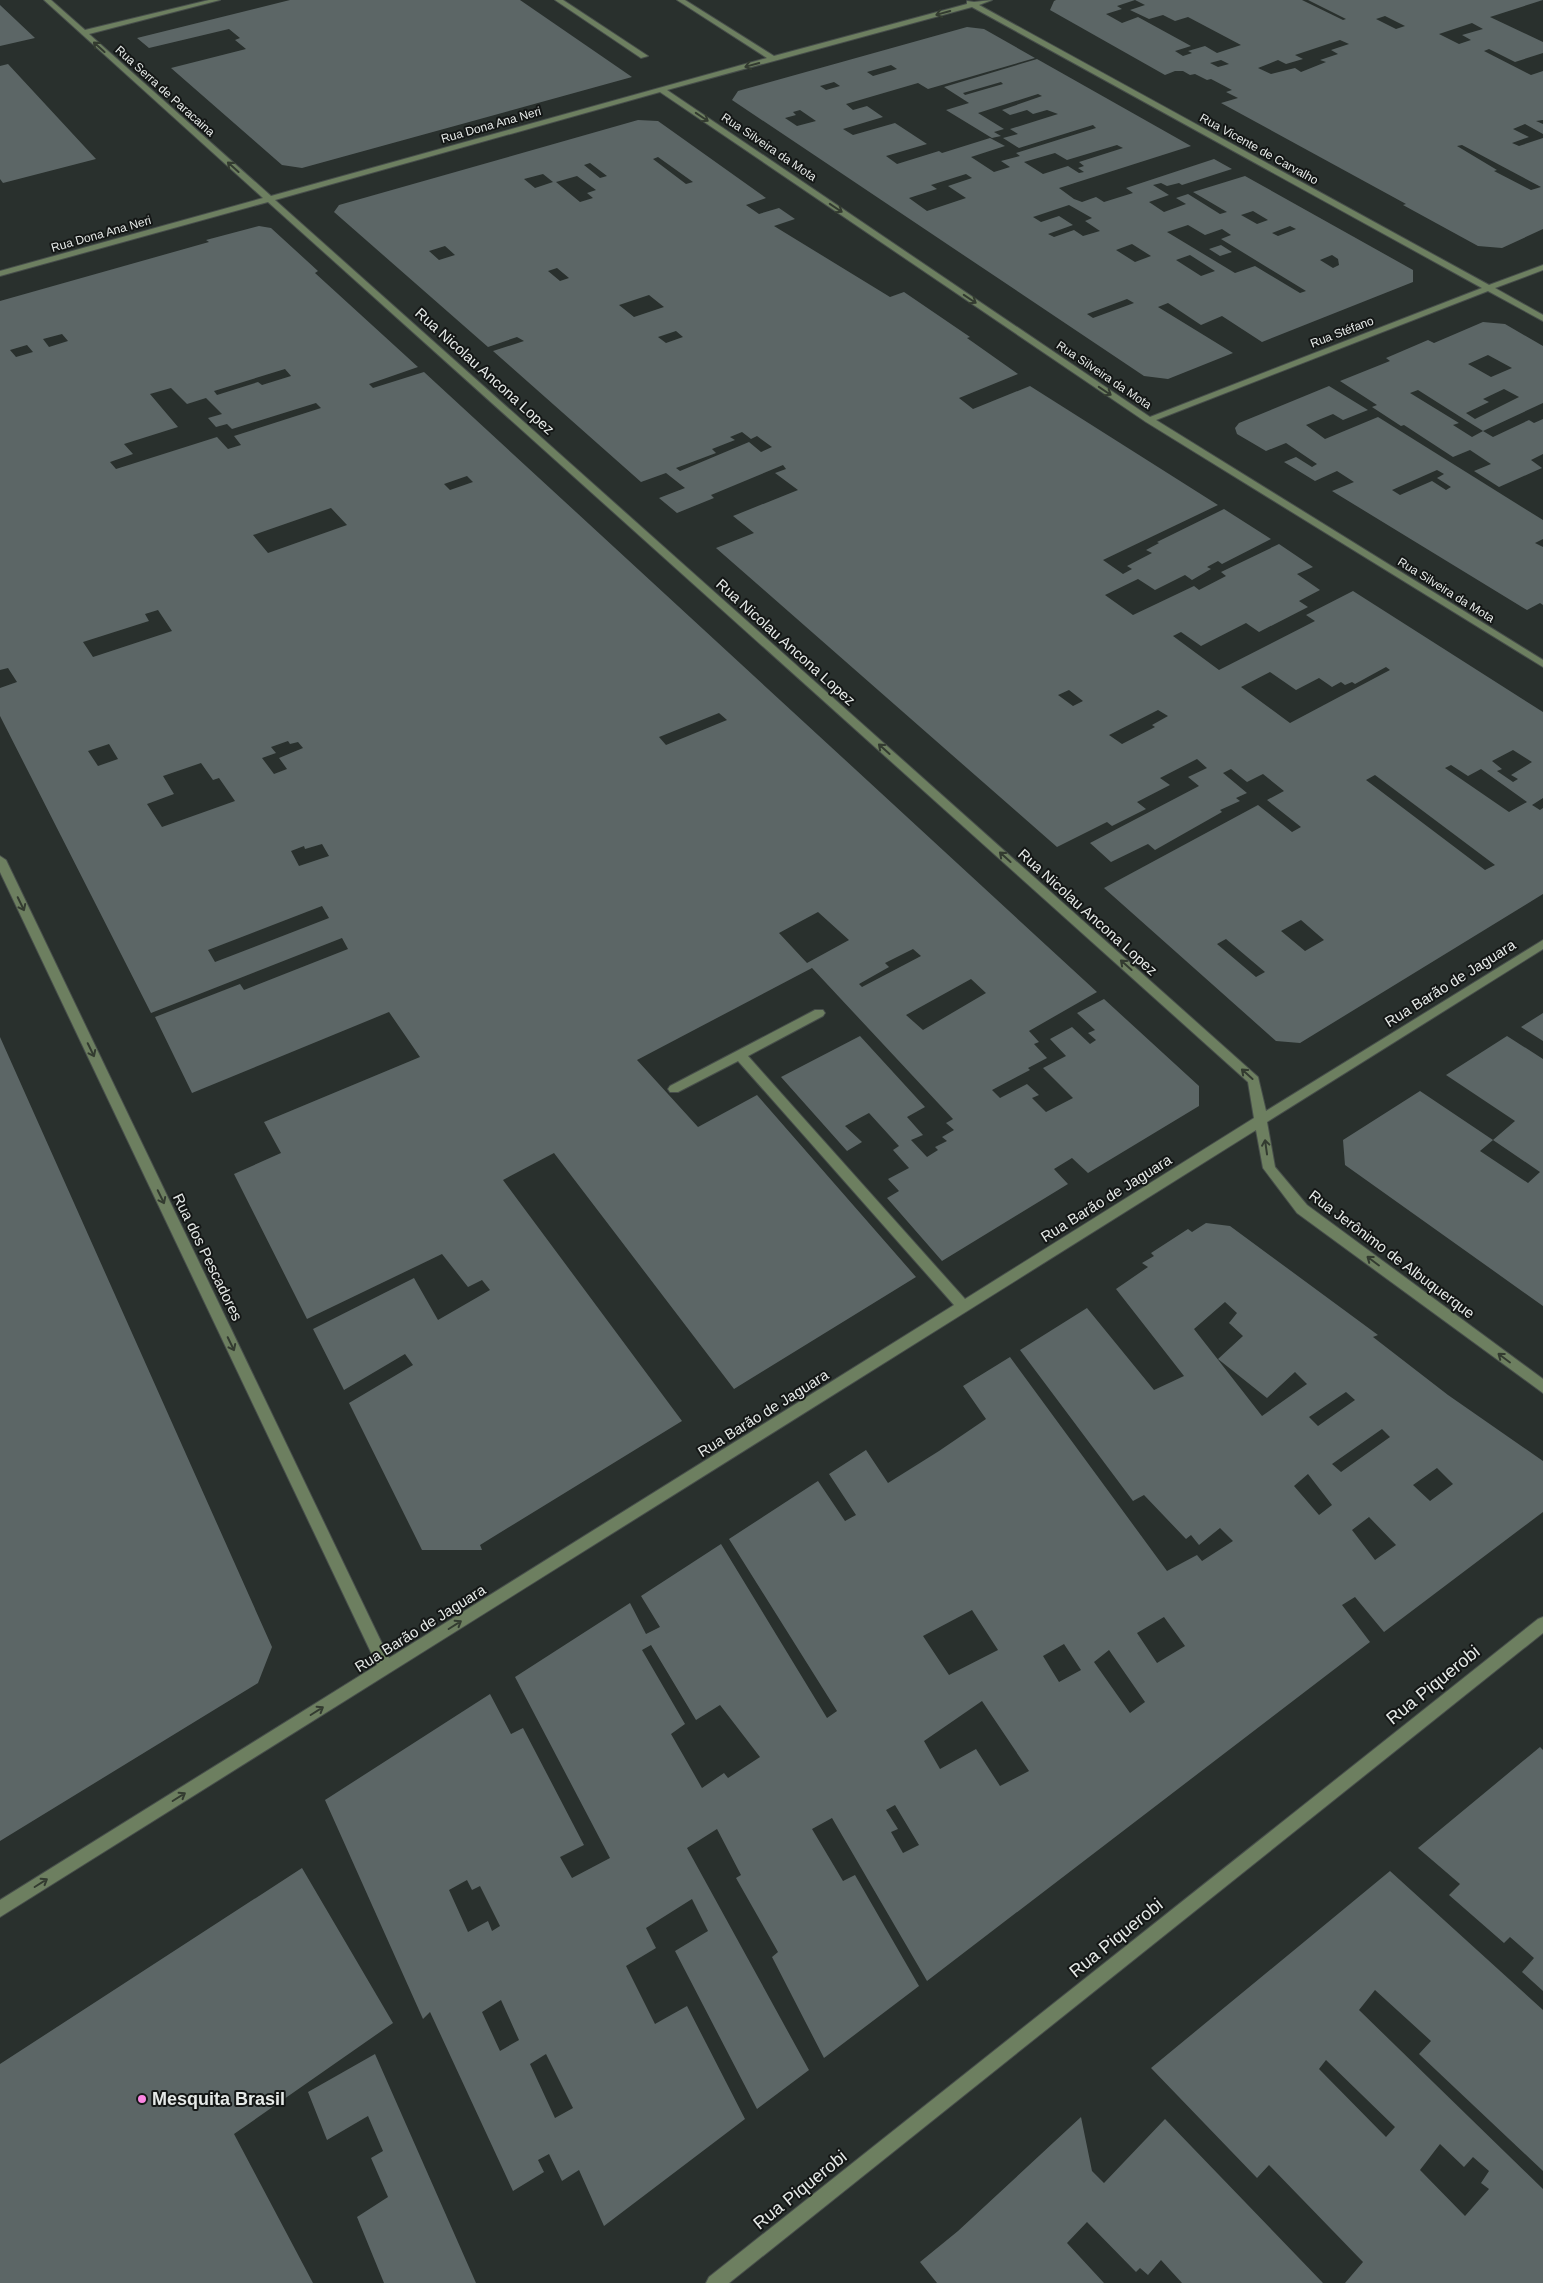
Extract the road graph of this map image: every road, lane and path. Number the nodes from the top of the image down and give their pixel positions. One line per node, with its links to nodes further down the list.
1 (47, 0): 8 (street, Rua Serra de Paracaina)
2 (217, 0): 8 (street)
3 (558, 0): 9 (street)
4 (680, 0): 10 (street)
5 (965, 0): 7 (street, Rua Vicente de Carvalho)
6 (989, 0): 7 (street, Rua Dona Ana Neri)
7 (974, 5): 10 (street, Rua Dona Ana Neri, one-way to 10); 15 (street, Rua Vicente de Carvalho)
8 (83, 33): 12 (street, Rua Serra de Paracaina, one-way to 8)
9 (644, 56)
10 (773, 59): 11 (street, Rua Dona Ana Neri, one-way to 11)
11 (661, 89): 12 (street, Rua Dona Ana Neri); 17 (street, Rua Silveira da Mota, one-way to 17)
12 (269, 199): 14 (street, Rua Dona Ana Neri); 24 (street, Rua Nicolau Ancona Lopez, one-way to 12)
13 (1543, 267): 15 (street, Rua Stéfano)
14 (0, 274)
15 (1488, 288): 16 (street, Rua Vicente de Carvalho); 17 (street, Rua Stéfano)
16 (1543, 318)
17 (1149, 420): 18 (street, Rua Silveira da Mota)
18 (1543, 664)
19 (0, 860): 28 (street, Rua dos Pescadores, one-way to 28)
20 (1543, 944): 24 (street, Rua Barão de Jaguara)
21 (819, 1013): 22 (street)
22 (740, 1055): 23 (street); 25 (street)
23 (674, 1089)
24 (1262, 1119): 25 (street, Rua Barão de Jaguara); 26 (street, Rua Jerônimo de Albuquerque, one-way to 24)
25 (964, 1307): 28 (street, Rua Barão de Jaguara, one-way to 25)
26 (1543, 1387)
27 (1543, 1624): 30 (street, Rua Piquerobi)
28 (386, 1668): 29 (street, Rua Barão de Jaguara, one-way to 28)
29 (0, 1909)
30 (715, 2283)

